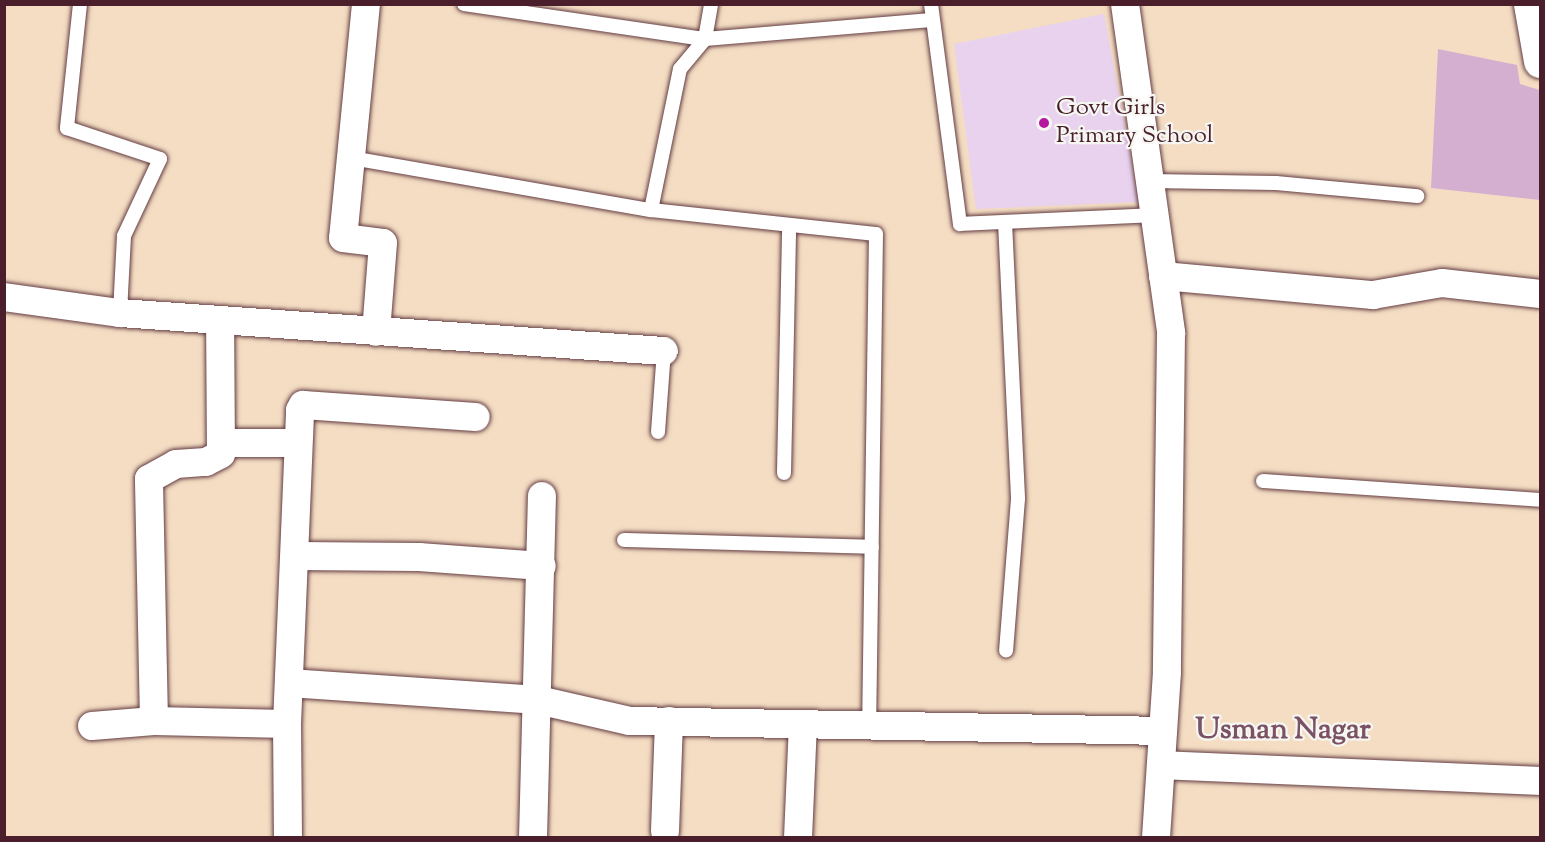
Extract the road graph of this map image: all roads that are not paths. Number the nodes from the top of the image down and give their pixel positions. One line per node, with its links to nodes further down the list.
1 (80, 4): 21 (lane)
2 (366, 4): 11 (street)
3 (464, 4): 9 (lane)
4 (711, 4): 9 (lane)
5 (931, 4): 8 (lane)
6 (1125, 4): 12 (street)
7 (1530, 4): 10 (street)
8 (931, 20): 9 (lane); 16 (lane)
9 (705, 39): 14 (lane)
10 (1540, 61)
11 (352, 158): 14 (lane); 23 (street)
12 (1150, 181): 13 (lane); 15 (street)
13 (1417, 196)
14 (651, 210): 17 (lane)
15 (1155, 215): 16 (lane); 18 (street)
16 (1005, 222): 37 (lane)
17 (789, 225): 29 (lane); 34 (lane)
18 (1163, 276): 19 (street); 46 (street)
19 (1540, 294)
20 (4, 297): 21 (street)
21 (120, 313): 22 (street)
22 (220, 320): 23 (street); 27 (street)
23 (376, 332): 24 (street)
24 (664, 351): 26 (lane)
25 (476, 417): 28 (street)
26 (658, 432)
27 (221, 443): 28 (street); 40 (street)
28 (296, 443): 35 (street)
29 (784, 473)
30 (1263, 481): 32 (lane)
31 (542, 496): 36 (street)
32 (1540, 500)
33 (624, 540): 34 (lane)
34 (872, 547): 44 (lane)
35 (295, 556): 36 (street); 38 (street)
36 (542, 566): 39 (street)
37 (1006, 651)
38 (289, 683): 39 (street); 42 (street)
39 (538, 700): 41 (street); 51 (street)
40 (154, 721): 42 (street); 45 (street)
41 (669, 722): 43 (street); 49 (street)
42 (287, 724): 50 (street)
43 (802, 724): 44 (street); 52 (street)
44 (869, 725): 46 (street)
45 (92, 726)
46 (1163, 731): 47 (street)
47 (1161, 765): 48 (street); 53 (street)
48 (1540, 781)
49 (665, 831)
50 (288, 837)
51 (533, 837)
52 (798, 837)
53 (1156, 837)

